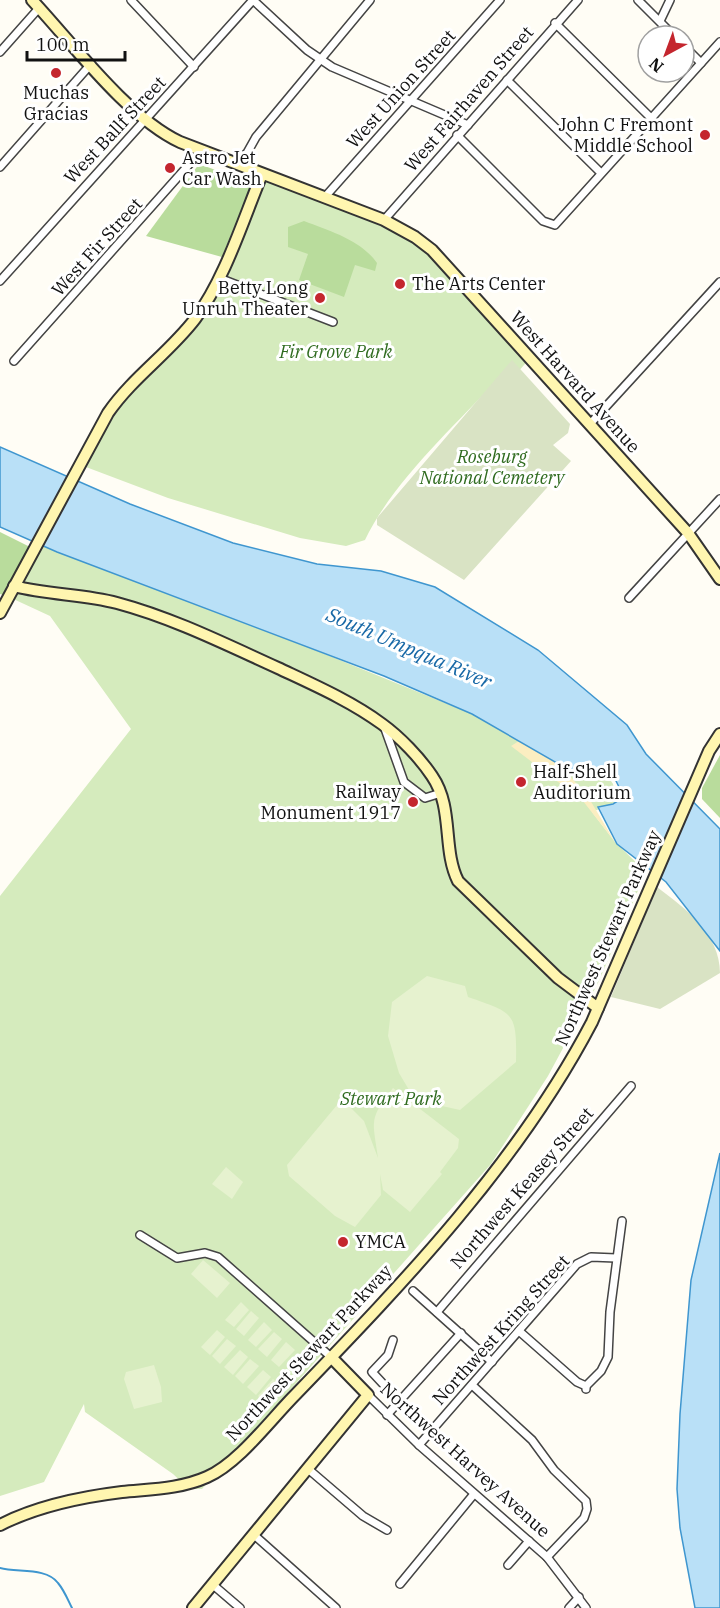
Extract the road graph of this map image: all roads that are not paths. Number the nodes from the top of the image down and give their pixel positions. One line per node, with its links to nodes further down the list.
1 (131, 0): 18 (street)
2 (254, 0): 15 (street); 18 (street, West Ballf Street)
3 (370, 0): 15 (street)
4 (500, 0): 20 (street, West Union Street)
5 (578, 0): 10 (street, West Fairhaven Street)
6 (638, 0): 9 (street)
7 (670, 0): 9 (street)
8 (36, 4): 13 (street); 17 (main road, West Harvard Avenue)
9 (660, 21): 11 (street)
10 (555, 23): 19 (street, West Fairhaven Street); 21 (street)
11 (663, 24)
12 (720, 42): 16 (street)
13 (0, 52)
14 (696, 58): 16 (street)
15 (321, 60): 20 (street); 26 (street)
16 (701, 63): 21 (street)
17 (91, 64): 22 (main road, West Harvard Avenue); 27 (street)
18 (194, 67): 22 (street, West Ballf Street)
19 (507, 80): 23 (street, West Fairhaven Street); 28 (street)
20 (411, 101): 23 (street); 30 (street, West Union Street)
21 (651, 118): 28 (street)
22 (144, 121): 25 (main road, West Harvard Avenue); 33 (street, West Ballf Street)
23 (468, 125): 24 (street, West Fairhaven Street)
24 (457, 135): 28 (street); 31 (street, West Fairhaven Street)
25 (201, 151): 26 (main road, West Harvard Avenue); 36 (street, West Fir Street)
26 (234, 162): 29 (main road, West Harvard Avenue)
27 (0, 167)
28 (601, 173)
29 (262, 174): 30 (main road, West Harvard Avenue); 32 (main road)
30 (324, 198): 31 (main road, West Harvard Avenue)
31 (384, 220): 37 (main road, West Harvard Avenue)
32 (219, 278): 35 (street); 41 (main road)
33 (0, 281)
34 (720, 282): 37 (street)
35 (333, 322)
36 (14, 361)
37 (590, 424): 39 (main road, West Harvard Avenue)
38 (720, 499): 39 (street)
39 (688, 533): 40 (main road, West Harvard Avenue); 42 (street)
40 (720, 579)
41 (14, 586): 43 (main road); 44 (main road)
42 (629, 598)
43 (0, 614)
44 (384, 725): 46 (main road); 46 (street)
45 (720, 734): 47 (main road, Northwest Stewart Parkway)
46 (441, 794): 47 (main road)
47 (598, 1008): 57 (main road, Northwest Stewart Parkway)
48 (631, 1086): 53 (street, Northwest Keasey Street)
49 (622, 1221): 51 (street)
50 (140, 1235): 57 (street, Northwest Harvey Avenue)
51 (616, 1258): 54 (street, Northwest Kring Street); 54 (street)
52 (413, 1291): 53 (street)
53 (437, 1312): 55 (street)
54 (519, 1331): 58 (street, Northwest Kring Street)
55 (461, 1333): 58 (street); 61 (street)
56 (393, 1340): 61 (street)
57 (331, 1357): 60 (main road, Northwest Harvey Avenue); 66 (main road, Northwest Stewart Parkway)
58 (492, 1362): 59 (street, Northwest Kring Street)
59 (472, 1385): 63 (street, Northwest Kring Street); 70 (street)
60 (368, 1395): 62 (street, Northwest Harvey Avenue); 64 (main road)
61 (399, 1401): 62 (street)
62 (387, 1415): 63 (street, Northwest Harvey Avenue)
63 (419, 1445): 65 (street, Northwest Harvey Avenue)
64 (307, 1468): 67 (street); 68 (main road)
65 (474, 1494): 69 (street, Northwest Harvey Avenue); 73 (street)
66 (0, 1525)
67 (387, 1530)
68 (253, 1534): 72 (main road); 77 (street)
69 (529, 1541): 70 (street, Northwest Harvey Avenue); 71 (street)
70 (547, 1557): 74 (street, Northwest Harvey Avenue)
71 (508, 1565)
72 (212, 1584): 75 (main road); 76 (street)
73 (400, 1584)
74 (579, 1598): 78 (street); 79 (street, Northwest Harvey Avenue)
75 (193, 1608)
76 (240, 1608)
77 (336, 1608)
78 (569, 1608)
79 (586, 1608)

